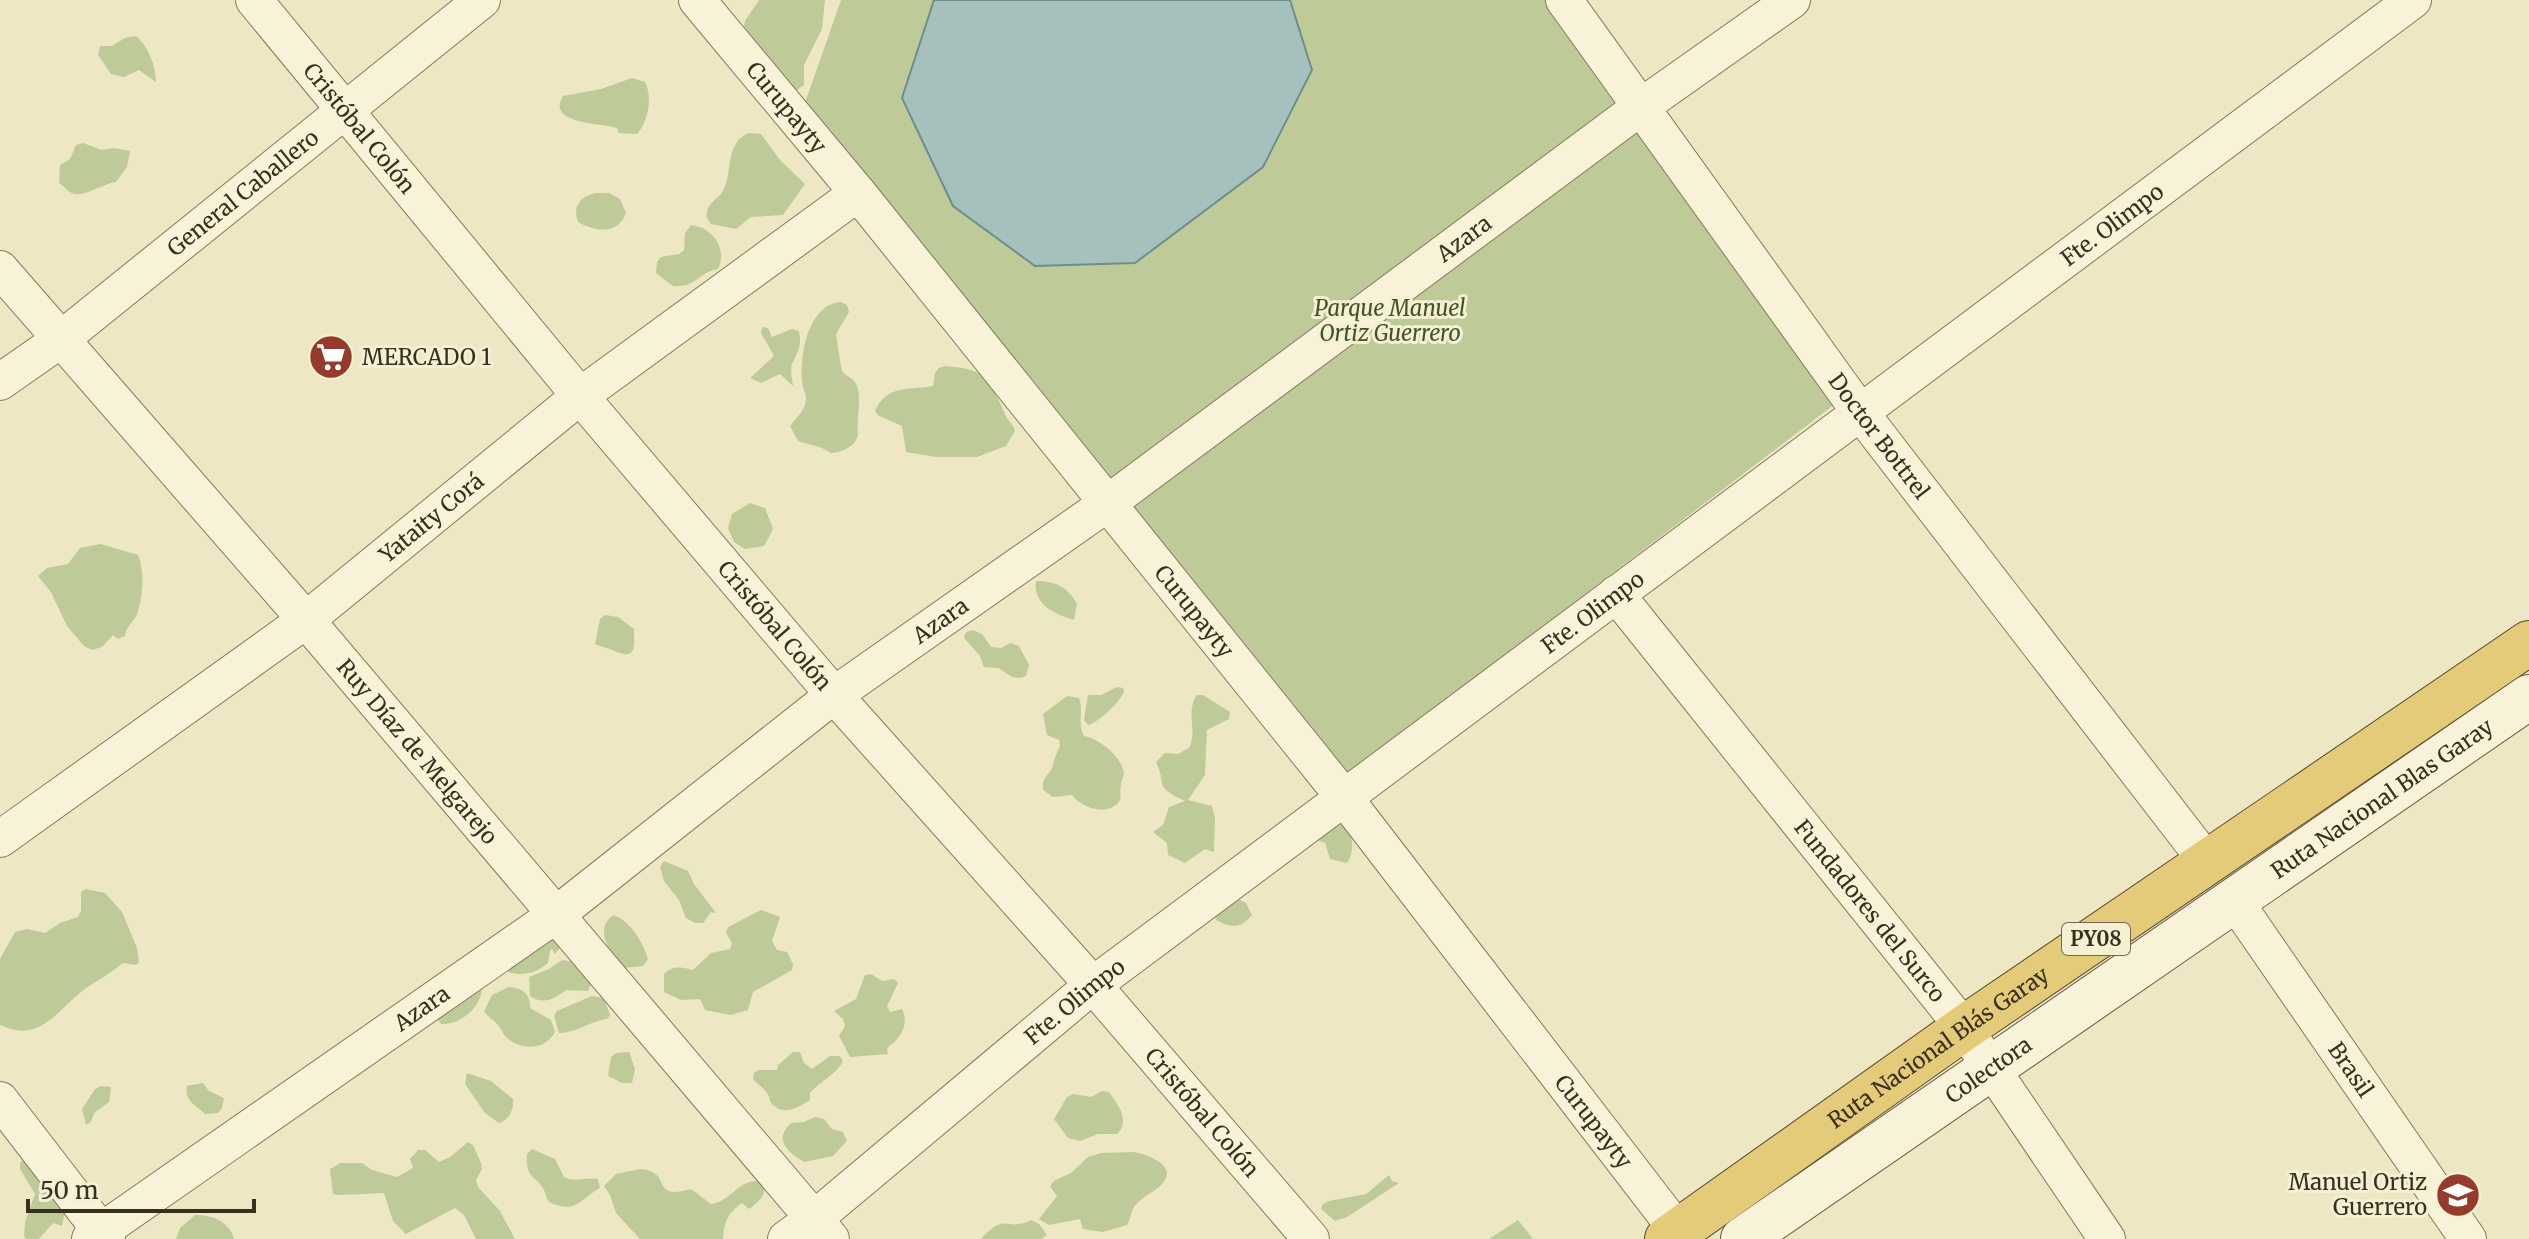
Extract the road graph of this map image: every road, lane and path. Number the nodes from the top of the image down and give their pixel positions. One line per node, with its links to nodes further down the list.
1 (254, 0): 8 (street, Cristóbal Colón)
2 (482, 0): 8 (street, General Caballero)
3 (697, 0): 9 (street, Curupayty)
4 (1564, 0): 7 (street, Doctor Bottrel)
5 (1792, 0): 7 (street, Azara)
6 (2413, 0): 14 (street, Fte. Olimpo)
7 (1642, 106): 14 (street, Doctor Bottrel); 15 (street, Azara)
8 (344, 110): 11 (street, General Caballero); 13 (street, Cristóbal Colón)
9 (858, 193): 13 (street, Yataity Corá); 15 (street, Curupayty)
10 (0, 269): 11 (street, Ruy Díaz de Melgarejo)
11 (60, 340): 12 (street, General Caballero); 17 (street, Ruy Díaz de Melgarejo)
12 (0, 382)
13 (580, 396): 17 (street, Yataity Corá); 19 (street, Cristóbal Colón)
14 (1860, 412): 16 (street, Fte. Olimpo); 23 (street, Doctor Bottrel)
15 (1108, 503): 19 (street, Azara); 21 (street, Curupayty)
16 (1616, 594): 21 (street, Fte. Olimpo); 27 (street, Fundadores del Surco)
17 (306, 620): 22 (street, Yataity Corá); 25 (street, Ruy Díaz de Melgarejo)
18 (2529, 643): 23 (highway, Ruta Nacional Blás Garay / PY08)
19 (834, 695): 25 (street, Azara); 26 (street, Cristóbal Colón)
20 (2529, 697): 24 (main road, Ruta Nacional Blas Garay)
21 (1343, 796): 26 (street, Fte. Olimpo); 31 (street, Curupayty)
22 (0, 839)
23 (2208, 863): 27 (highway, Ruta Nacional Blás Garay / PY08)
24 (2234, 900): 28 (main road, Colectora); 36 (street, Brasil)
25 (557, 914): 30 (street, Ruy Díaz de Melgarejo); 32 (street, Azara)
26 (1093, 985): 30 (street, Fte. Olimpo); 33 (street, Cristóbal Colón)
27 (1964, 1028): 28 (street, Fundadores del Surco); 31 (highway, Ruta Nacional Blás Garay / PY08)
28 (1991, 1068): 34 (main road, Colectora); 35 (street, Fundadores del Surco)
29 (0, 1100): 32 (street)
30 (810, 1232)
31 (1672, 1235)
32 (99, 1236)
33 (1311, 1239)
34 (1743, 1239)
35 (2107, 1239)
36 (2468, 1239)

